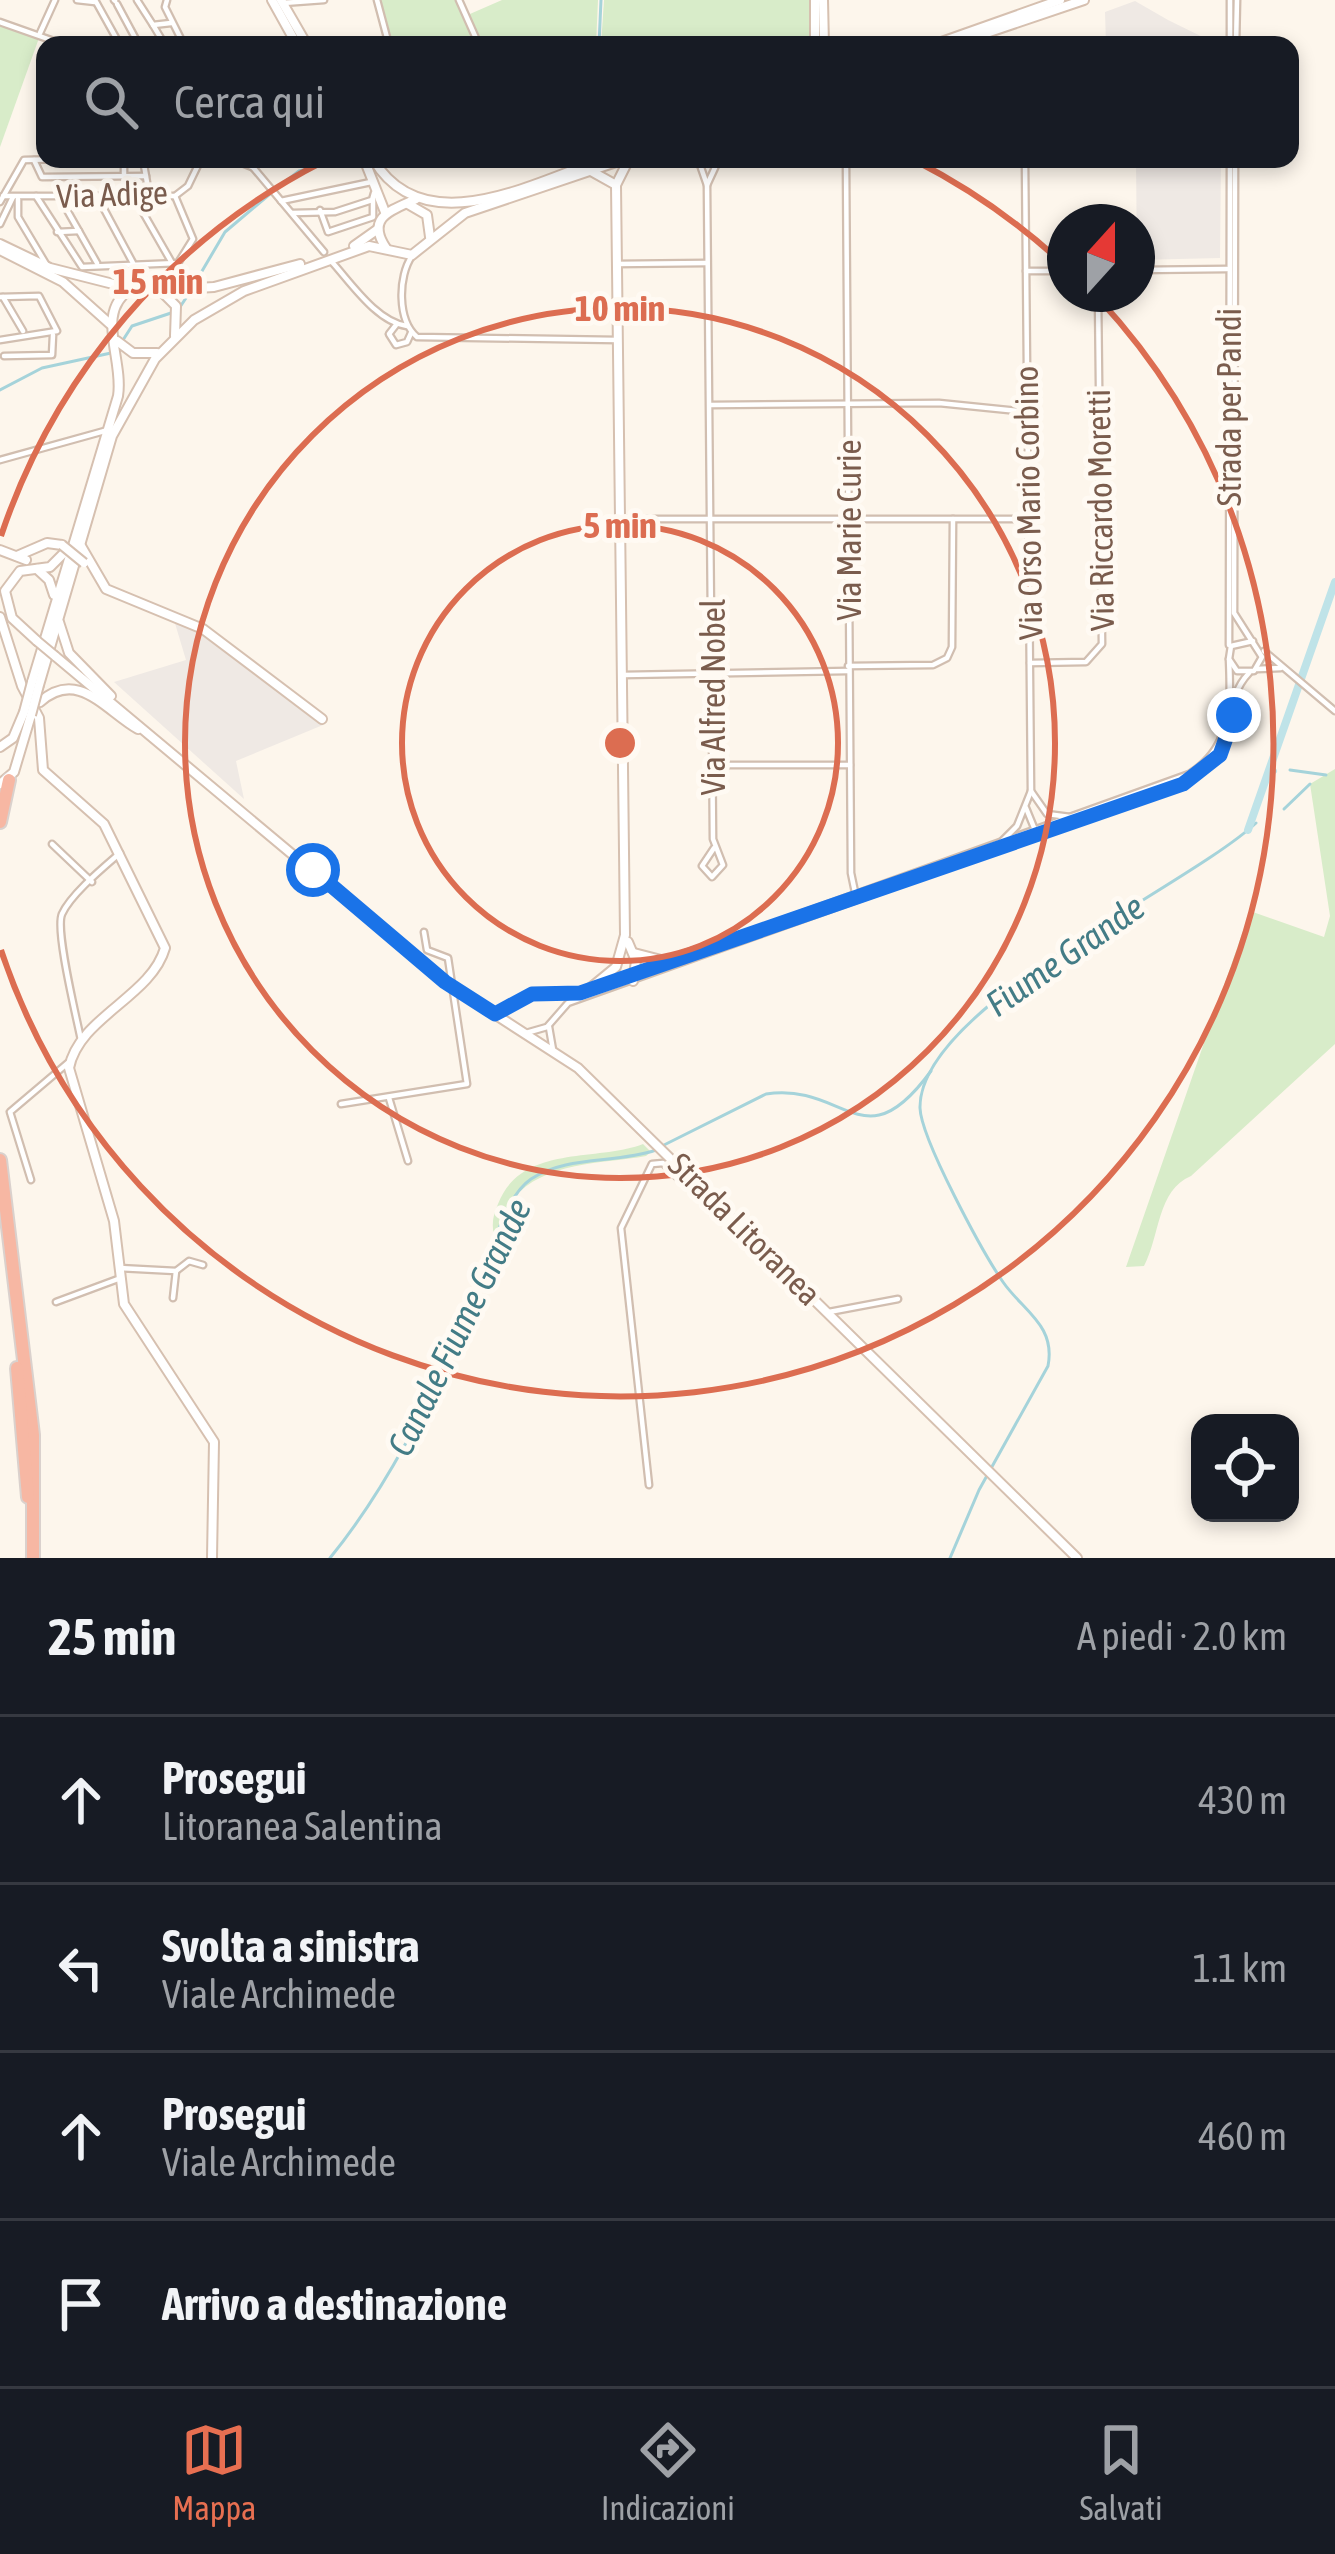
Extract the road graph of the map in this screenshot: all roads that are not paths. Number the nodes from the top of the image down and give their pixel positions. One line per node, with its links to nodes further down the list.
1 (55, 0): 22 (street)
2 (77, 0): 12 (street)
3 (166, 0): 20 (street)
4 (272, 0): 28 (street)
5 (324, 0): 17 (street)
6 (377, 0): 30 (street)
7 (459, 0): 31 (street)
8 (819, 0): 32 (street)
9 (1060, 0): 16 (street)
10 (1084, 0): 34 (street)
11 (1233, 0): 35 (street)
12 (96, 1): 24 (street)
13 (140, 1): 21 (street)
14 (115, 2): 25 (street)
15 (282, 2): 17 (street); 18 (street)
16 (1033, 5): 33 (street)
17 (300, 6): 18 (street)
18 (292, 19): 29 (street)
19 (0, 22): 22 (street)
20 (171, 23): 21 (street); 27 (street)
21 (154, 25): 26 (street)
22 (40, 34): 23 (street)
23 (45, 36)
24 (116, 36)
25 (134, 36)
26 (160, 36)
27 (179, 36)
28 (292, 36)
29 (302, 36)
30 (387, 36)
31 (475, 36)
32 (819, 36)
33 (956, 36)
34 (978, 36)
35 (1233, 36)
36 (34, 160): 37 (street); 66 (street)
37 (36, 164)
38 (38, 168): 54 (street)
39 (124, 168): 54 (street)
40 (145, 168): 55 (street)
41 (197, 168): 63 (street, Via Adige)
42 (253, 168): 67 (street)
43 (368, 168): 70 (street)
44 (380, 168): 68 (street)
45 (576, 168): 68 (street)
46 (600, 168): 53 (street)
47 (623, 168): 56 (street)
48 (701, 168): 57 (street, Via Alfred Nobel)
49 (715, 168): 57 (street, Via Alfred Nobel)
50 (846, 168): 108 (street, Via Marie Curie)
51 (1025, 168): 90 (street, Via Orso Mario Corbino)
52 (1233, 168): 88 (street, Strada per Pandi)
53 (591, 171): 56 (street); 76 (street)
54 (124, 175): 55 (street)
55 (146, 176): 59 (street)
56 (616, 185): 86 (street)
57 (707, 185): 85 (street, Via Alfred Nobel)
58 (133, 195): 59 (street, Via Adige); 62 (street, Via Adige); 84 (street)
59 (149, 195): 63 (street, Via Adige)
60 (36, 196): 61 (street, Via Adige); 64 (street, Via Adige); 75 (street)
61 (59, 196): 62 (street, Via Adige); 74 (street)
62 (97, 196): 83 (street)
63 (175, 196): 84 (street)
64 (16, 197): 66 (street, Via Adige); 72 (street); 87 (street)
65 (373, 198): 67 (street); 69 (street); 69 (street)
66 (2, 199)
67 (281, 201): 71 (street)
68 (411, 201): 70 (street); 76 (street)
69 (320, 210): 71 (street)
70 (385, 212): 73 (street)
71 (292, 213): 79 (street)
72 (0, 224)
73 (378, 229): 78 (street); 94 (street)
74 (79, 231): 75 (street); 82 (street)
75 (57, 232): 82 (street)
76 (430, 238): 80 (street)
77 (0, 247): 87 (street); 97 (street)
78 (390, 251): 80 (street); 92 (street); 102 (street)
79 (324, 252)
80 (414, 254): 92 (street)
81 (332, 262): 98 (street)
82 (98, 263): 83 (street)
83 (134, 263): 84 (street)
84 (172, 263)
85 (707, 263): 86 (street); 109 (street, Via Alfred Nobel)
86 (616, 264): 105 (street)
87 (50, 268): 93 (street)
88 (1232, 269): 89 (street); 124 (street, Strada per Pandi); 126 (street, Strada per Pandi)
89 (1155, 270)
90 (1026, 271): 91 (street); 110 (street, Via Orso Mario Corbino)
91 (1047, 271)
92 (404, 274): 99 (street)
93 (130, 289): 94 (street); 97 (street)
94 (160, 290): 102 (street)
95 (2, 297): 100 (street); 101 (street)
96 (1098, 312): 127 (street, Via Riccardo Moretti)
97 (110, 324): 104 (street)
98 (396, 325): 99 (street); 99 (street)
99 (409, 330): 105 (street)
100 (23, 331)
101 (55, 334): 103 (street); 107 (street)
102 (175, 338): 106 (street)
103 (0, 340)
104 (116, 340): 106 (street); 111 (street)
105 (616, 340): 113 (street)
106 (164, 349): 118 (street)
107 (4, 356)
108 (850, 404): 109 (street); 110 (street); 117 (street, Via Marie Curie)
109 (711, 405): 114 (street, Via Alfred Nobel)
110 (1028, 412): 116 (street, Via Orso Mario Corbino)
111 (108, 430): 112 (street); 118 (street)
112 (0, 460)
113 (621, 519): 114 (street); 132 (street)
114 (712, 519): 117 (street); 131 (street, Via Alfred Nobel)
115 (952, 519): 116 (street); 117 (street); 128 (street)
116 (1028, 519): 127 (street, Via Orso Mario Corbino)
117 (848, 521): 128 (street, Via Marie Curie)
118 (79, 535): 119 (street); 120 (street); 121 (street); 122 (street)
119 (15, 558): 120 (street, bridge); 122 (street); 136 (street, bridge)
120 (85, 561): 121 (street); 135 (street)
121 (72, 573): 122 (street)
122 (57, 610): 134 (street, bridge); 136 (street)
123 (0, 617): 151 (street)
124 (1253, 641): 125 (street); 126 (street)
125 (1260, 647): 129 (street); 130 (street)
126 (1229, 657): 130 (street); 145 (street, Strada per Pandi)
127 (1030, 663): 142 (street, Via Orso Mario Corbino)
128 (848, 669): 131 (street); 139 (street, Via Marie Curie)
129 (1286, 670): 130 (street); 133 (street)
130 (1251, 672): 147 (street)
131 (711, 673): 132 (street); 140 (street, Via Alfred Nobel)
132 (623, 674): 155 (street)
133 (1335, 711)
134 (28, 713): 136 (street, bridge); 137 (street); 138 (street)
135 (322, 718)
136 (155, 739): 160 (street, Strada Litoranea)
137 (0, 747): 138 (street)
138 (15, 762): 141 (street)
139 (850, 764): 140 (street); 153 (street, Via Marie Curie)
140 (714, 765): 150 (street, Via Alfred Nobel)
141 (5, 782): 146 (highway)
142 (1031, 791): 143 (street); 144 (street, Via Orso Mario Corbino)
143 (1026, 808): 147 (street); 149 (street)
144 (1040, 809): 145 (street); 147 (street)
145 (1072, 817): 147 (street, Strada per Pandi)
146 (0, 822)
147 (1040, 831): 149 (street); 153 (street)
148 (52, 844): 152 (street)
149 (994, 846): 153 (street)
150 (714, 848)
151 (120, 853): 152 (street); 167 (street)
152 (92, 882): 167 (street)
153 (856, 898): 158 (street); 159 (street)
154 (424, 932): 160 (street)
155 (625, 934): 156 (street); 157 (street)
156 (633, 952): 158 (street); 159 (street)
157 (622, 956): 159 (street); 161 (street)
158 (669, 962): 159 (street)
159 (632, 977): 161 (street); 164 (street)
160 (452, 987): 163 (street, Strada Litoranea); 170 (street)
161 (588, 990): 162 (street)
162 (513, 1007): 163 (street); 165 (street)
163 (495, 1014): 165 (street, Strada Litoranea)
164 (550, 1024): 166 (street); 168 (street)
165 (514, 1025): 166 (street, Strada Litoranea)
166 (526, 1034): 168 (street, Strada Litoranea)
167 (82, 1042): 169 (street)
168 (553, 1050): 174 (street, Strada Litoranea)
169 (69, 1062): 175 (street); 179 (street)
170 (389, 1097): 171 (street); 173 (street)
171 (341, 1104)
172 (0, 1160): 187 (highway)
173 (407, 1161)
174 (691, 1175): 183 (street, Strada Litoranea); 186 (street)
175 (32, 1180)
176 (0, 1218): 187 (highway)
177 (202, 1265): 178 (street)
178 (176, 1270): 179 (street); 180 (street)
179 (120, 1273): 182 (street); 184 (street)
180 (173, 1298)
181 (898, 1299): 183 (street)
182 (56, 1302)
183 (829, 1312): 189 (street, Strada Litoranea)
184 (128, 1313): 185 (street); 188 (street)
185 (144, 1317)
186 (649, 1485)
187 (30, 1558)
188 (212, 1558)
189 (1078, 1558)

